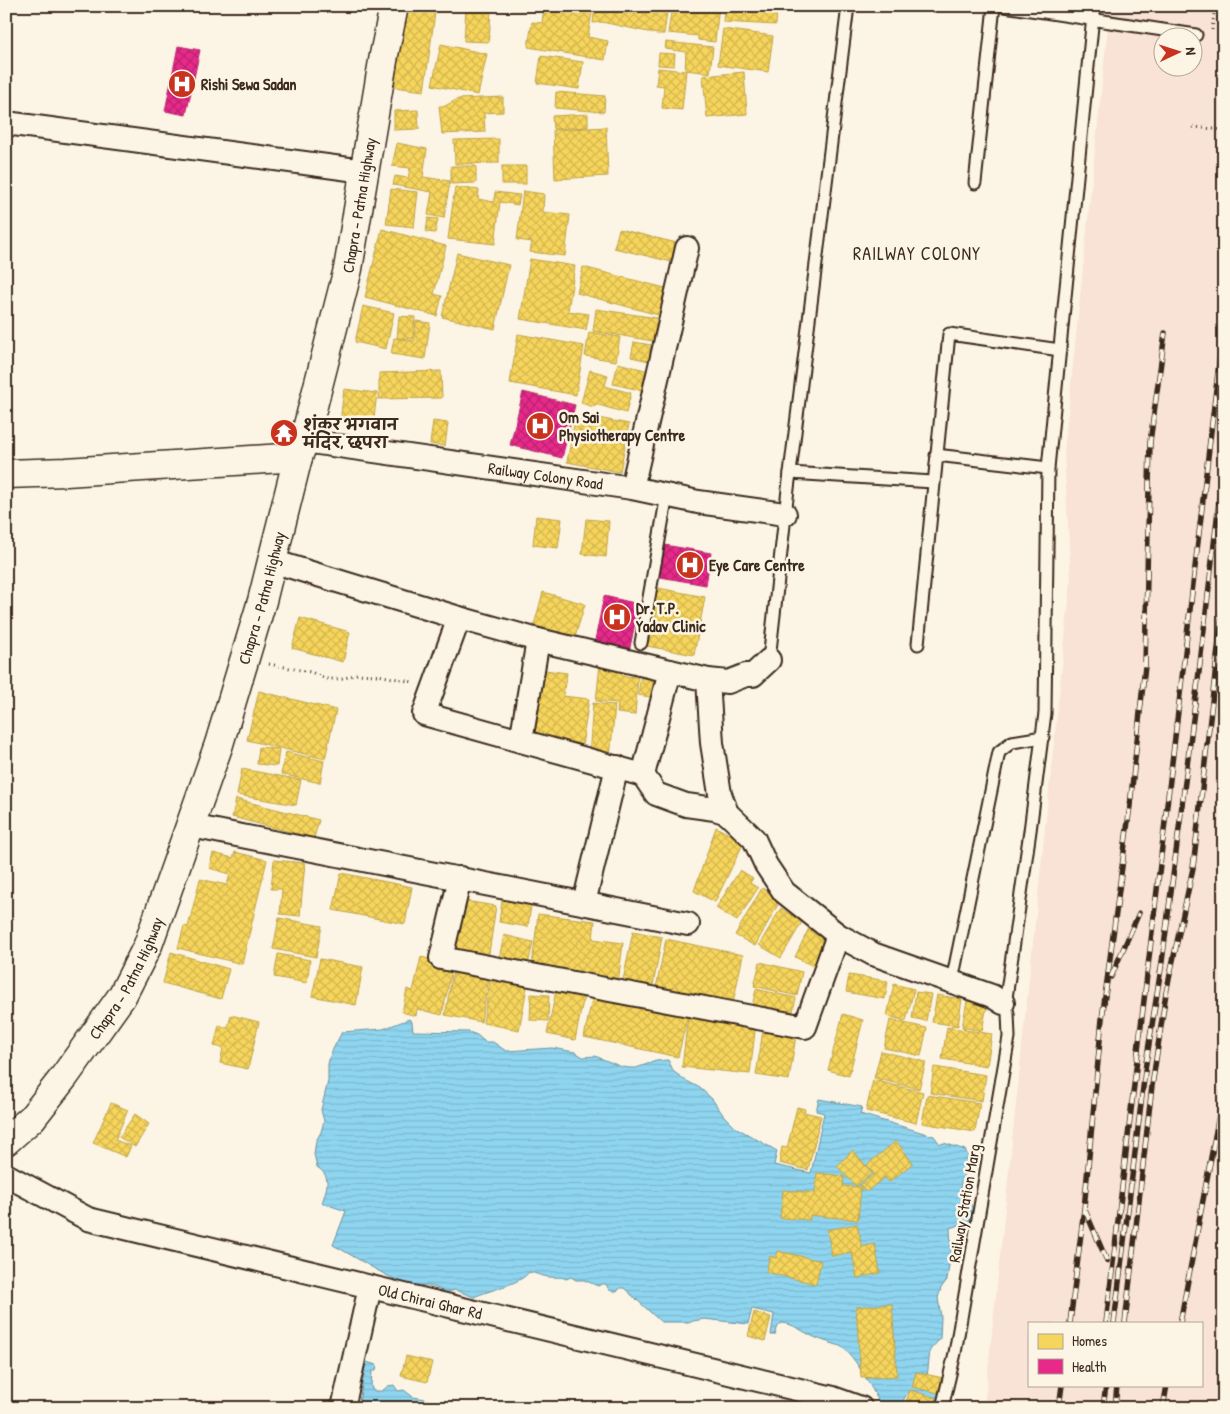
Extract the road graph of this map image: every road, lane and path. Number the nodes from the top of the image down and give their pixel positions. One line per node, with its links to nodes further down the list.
1 (394, 6): 11 (main road, Chapra - Patna Highway)
2 (848, 6): 18 (lane)
3 (994, 6): 12 (lane)
4 (1004, 6): 6 (lane)
5 (1094, 6): 6 (lane, Railway Station Marg)
6 (1093, 19): 7 (lane); 14 (lane, Railway Station Marg)
7 (1152, 28)
8 (6, 123): 11 (street)
9 (1193, 127): 10 (path)
10 (1224, 130)
11 (364, 171): 15 (main road, Chapra - Patna Highway)
12 (975, 183)
13 (687, 248): 21 (street)
14 (1060, 350): 16 (lane); 17 (lane, Railway Station Marg)
15 (301, 449): 19 (main road); 21 (street, Railway Colony Road); 24 (main road, Chapra - Patna Highway)
16 (936, 455): 17 (lane); 20 (lane)
17 (1048, 468): 34 (lane, Railway Station Marg)
18 (790, 473): 20 (lane); 23 (lane)
19 (6, 474)
20 (934, 482): 28 (lane)
21 (632, 488): 22 (street, Railway Colony Road)
22 (667, 495): 23 (street, Railway Colony Road); 27 (lane)
23 (785, 514): 30 (lane)
24 (272, 561): 25 (street); 29 (main road, Chapra - Patna Highway)
25 (459, 618): 26 (street); 33 (street)
26 (538, 640): 31 (street); 35 (street)
27 (641, 643)
28 (918, 644)
29 (246, 657): 33 (path); 39 (main road, Chapra - Patna Highway)
30 (769, 660): 32 (street)
31 (670, 671): 32 (street); 37 (street)
32 (708, 680): 38 (street)
33 (433, 688): 35 (street)
34 (1043, 737): 44 (lane); 45 (lane, Railway Station Marg)
35 (522, 741): 36 (street)
36 (618, 767): 37 (street); 41 (street)
37 (643, 775): 38 (street)
38 (727, 814): 43 (street)
39 (191, 826): 40 (street); 46 (main road, Chapra - Patna Highway)
40 (460, 878): 41 (street); 43 (street)
41 (584, 903): 42 (street)
42 (688, 924)
43 (838, 935): 44 (street)
44 (952, 981): 45 (street)
45 (1004, 1004): 51 (lane, Railway Station Marg)
46 (6, 1141)
47 (6, 1174): 48 (street, Old Chirai Ghar Rd)
48 (370, 1287): 49 (street); 50 (street, Old Chirai Ghar Rd)
49 (343, 1408)
50 (861, 1408)
51 (942, 1408)

